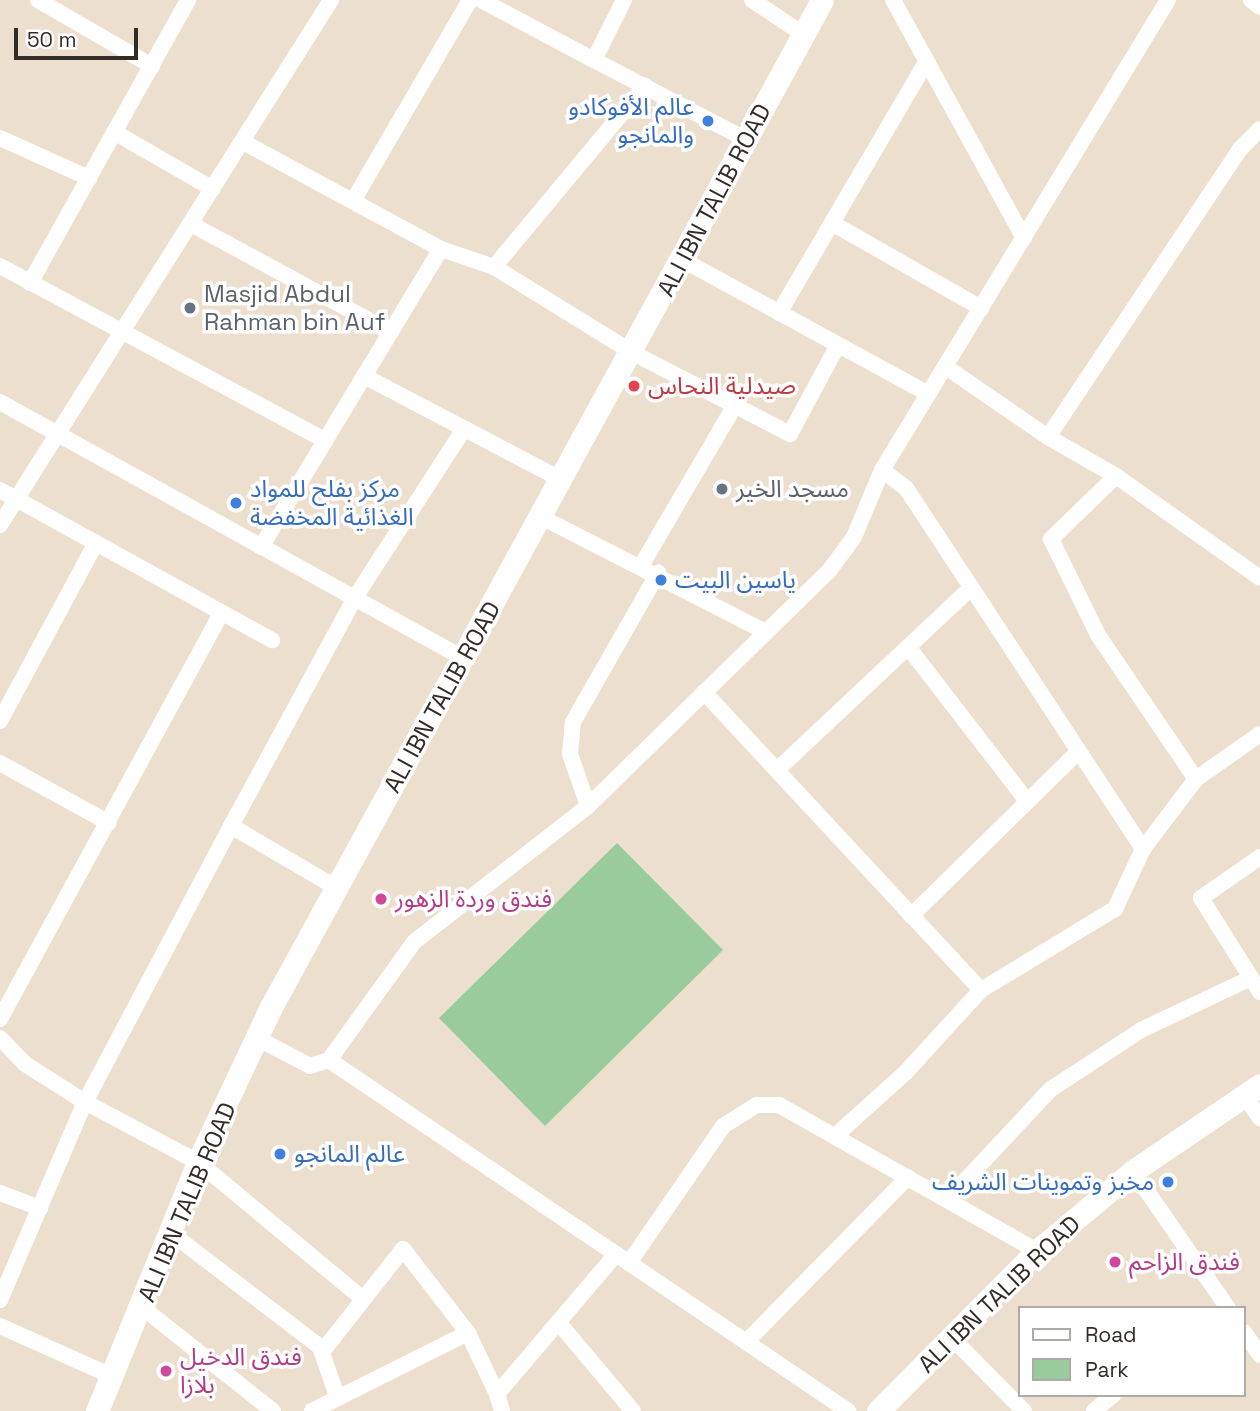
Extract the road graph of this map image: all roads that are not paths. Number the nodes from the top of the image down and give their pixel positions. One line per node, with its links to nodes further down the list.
1 (38, 0): 16 (street)
2 (188, 0): 16 (street)
3 (331, 0): 22 (street)
4 (470, 0): 25 (street)
5 (481, 0): 14 (street)
6 (624, 0): 14 (street)
7 (752, 0): 13 (street)
8 (822, 0): 13 (main road, ALI IBN TALIB ROAD)
9 (894, 0): 15 (street)
10 (1168, 0): 28 (street)
11 (1251, 0): 12 (street)
12 (1260, 6)
13 (803, 34): 21 (main road, ALI IBN TALIB ROAD)
14 (594, 60): 17 (street)
15 (927, 61): 26 (street); 28 (street)
16 (152, 66): 19 (street)
17 (645, 86): 21 (street); 32 (street)
18 (1260, 129): 47 (street)
19 (114, 132): 23 (street); 24 (street)
20 (0, 138): 23 (street)
21 (746, 139): 30 (main road, ALI IBN TALIB ROAD)
22 (243, 142): 24 (street); 25 (street)
23 (89, 178): 33 (street)
24 (214, 189): 27 (street)
25 (353, 201): 29 (street)
26 (832, 223): 34 (street); 35 (street)
27 (191, 225): 36 (street); 37 (street)
28 (1024, 239): 34 (street)
29 (441, 249): 32 (street); 36 (street)
30 (681, 259): 35 (street); 39 (main road, ALI IBN TALIB ROAD)
31 (0, 267): 33 (street)
32 (494, 267): 39 (street)
33 (30, 283): 37 (street)
34 (981, 308): 40 (street)
35 (779, 313): 38 (street)
36 (391, 332): 41 (street)
37 (123, 333): 46 (street); 48 (street)
38 (838, 345): 42 (street); 44 (street)
39 (633, 353): 44 (street); 51 (main road, ALI IBN TALIB ROAD)
40 (946, 367): 42 (street); 47 (street)
41 (364, 376): 45 (street); 48 (street)
42 (929, 394): 49 (street)
43 (0, 402): 46 (street)
44 (735, 405): 58 (street)
45 (464, 429): 51 (street); 62 (street)
46 (59, 435): 53 (street); 57 (street)
47 (1048, 437): 50 (street)
48 (325, 440): 57 (street)
49 (882, 470): 61 (street); 64 (street)
50 (1116, 476): 60 (street); 74 (street)
51 (562, 480): 54 (main road, ALI IBN TALIB ROAD)
52 (0, 490): 53 (street)
53 (19, 500): 55 (street); 56 (street)
54 (541, 517): 58 (street); 67 (main road, ALI IBN TALIB ROAD)
55 (0, 525)
56 (96, 543): 63 (street); 69 (street)
57 (261, 547): 62 (street)
58 (641, 566): 59 (street)
59 (658, 573): 64 (street); 76 (street)
60 (1260, 578)
61 (971, 588): 66 (street); 71 (street)
62 (354, 599): 67 (street); 78 (street)
63 (221, 613): 65 (street); 77 (street)
64 (766, 632): 68 (street)
65 (272, 640)
66 (908, 647): 73 (street); 75 (street)
67 (463, 658): 81 (main road, ALI IBN TALIB ROAD)
68 (704, 692): 73 (street); 76 (street)
69 (0, 721)
70 (1260, 734): 74 (street)
71 (1079, 751): 75 (street); 79 (street)
72 (0, 763): 77 (street)
73 (777, 770): 82 (street)
74 (1196, 779): 79 (street)
75 (1027, 801): 82 (street)
76 (588, 806): 89 (street)
77 (109, 823): 86 (street)
78 (231, 826): 81 (street); 91 (street)
79 (1143, 849): 84 (street)
80 (1260, 858): 83 (street)
81 (337, 888): 88 (main road, ALI IBN TALIB ROAD)
82 (911, 916): 84 (street)
83 (1251, 978): 85 (street); 98 (street)
84 (981, 990): 93 (street)
85 (1260, 992)
86 (0, 1019)
87 (0, 1038): 91 (street)
88 (257, 1038): 89 (street); 94 (main road, ALI IBN TALIB ROAD)
89 (329, 1060): 102 (street)
90 (1252, 1090): 92 (street); 95 (main road, ALI IBN TALIB ROAD)
91 (85, 1102): 94 (street); 99 (street)
92 (1260, 1118)
93 (835, 1136): 96 (street); 102 (street)
94 (198, 1162): 100 (main road, ALI IBN TALIB ROAD); 103 (street)
95 (1133, 1171): 101 (main road, ALI IBN TALIB ROAD); 105 (street)
96 (908, 1177): 98 (street); 112 (street)
97 (0, 1193): 99 (street)
98 (947, 1200): 101 (street)
99 (40, 1208): 104 (street)
100 (171, 1233): 106 (main road, ALI IBN TALIB ROAD); 113 (street)
101 (1037, 1251): 111 (main road, ALI IBN TALIB ROAD)
102 (623, 1258): 107 (street); 112 (street)
103 (363, 1299): 109 (street); 113 (street)
104 (0, 1300)
105 (1222, 1306)
106 (143, 1308): 115 (main road, ALI IBN TALIB ROAD); 120 (street)
107 (558, 1322): 116 (street); 123 (street)
108 (0, 1326): 115 (street)
109 (468, 1333): 116 (street); 117 (street)
110 (1246, 1335): 114 (street)
111 (951, 1337): 125 (main road, ALI IBN TALIB ROAD); 126 (street)
112 (746, 1342): 124 (street)
113 (322, 1352): 117 (street)
114 (1260, 1355)
115 (113, 1376): 119 (main road, ALI IBN TALIB ROAD)
116 (497, 1394): 122 (street)
117 (337, 1396): 121 (street)
118 (1111, 1397): 127 (street)
119 (97, 1411)
120 (273, 1411)
121 (312, 1411)
122 (502, 1411)
123 (633, 1411)
124 (848, 1411)
125 (878, 1411)
126 (1024, 1411)
127 (1094, 1411)

